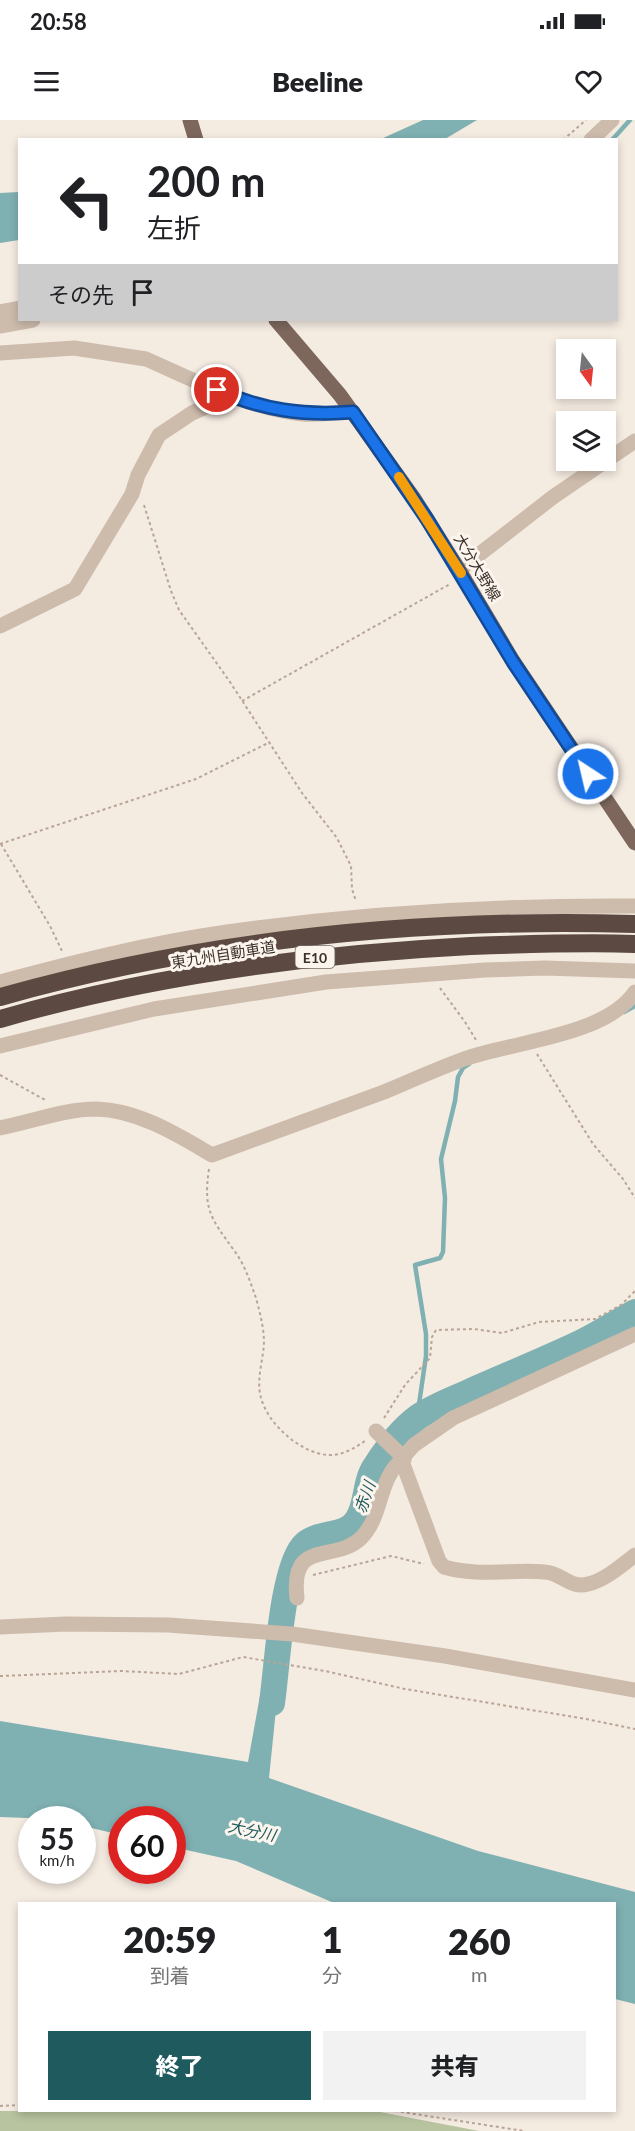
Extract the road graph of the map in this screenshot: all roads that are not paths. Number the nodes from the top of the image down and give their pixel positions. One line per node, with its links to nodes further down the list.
1 (612, 120): 4 (street)
2 (190, 122): 3 (main road)
3 (195, 138)
4 (593, 138)
5 (18, 308): 6 (street)
6 (0, 312)
7 (28, 321): 9 (street)
8 (277, 321): 12 (main road, 大分大野線)
9 (0, 326)
10 (0, 353): 11 (street)
11 (231, 396): 12 (street); 15 (street)
12 (353, 412): 14 (main road, 大分大野線)
13 (635, 441): 14 (street)
14 (461, 573): 16 (main road, 大分大野線)
15 (0, 626)
16 (635, 843)
17 (635, 906): 21 (street)
18 (635, 924): 23 (highway, 東九州自動車道 / E10, bridge)
19 (635, 944): 24 (highway, 東九州自動車道 / E10, bridge)
20 (635, 971): 25 (street)
21 (0, 982)
22 (635, 992): 26 (street)
23 (0, 997)
24 (0, 1019)
25 (0, 1046)
26 (0, 1128)
27 (635, 1334): 29 (street)
28 (376, 1431): 29 (street)
29 (404, 1458): 30 (street); 31 (street)
30 (635, 1555)
31 (297, 1598)
32 (0, 1627): 33 (street)
33 (635, 1690)

